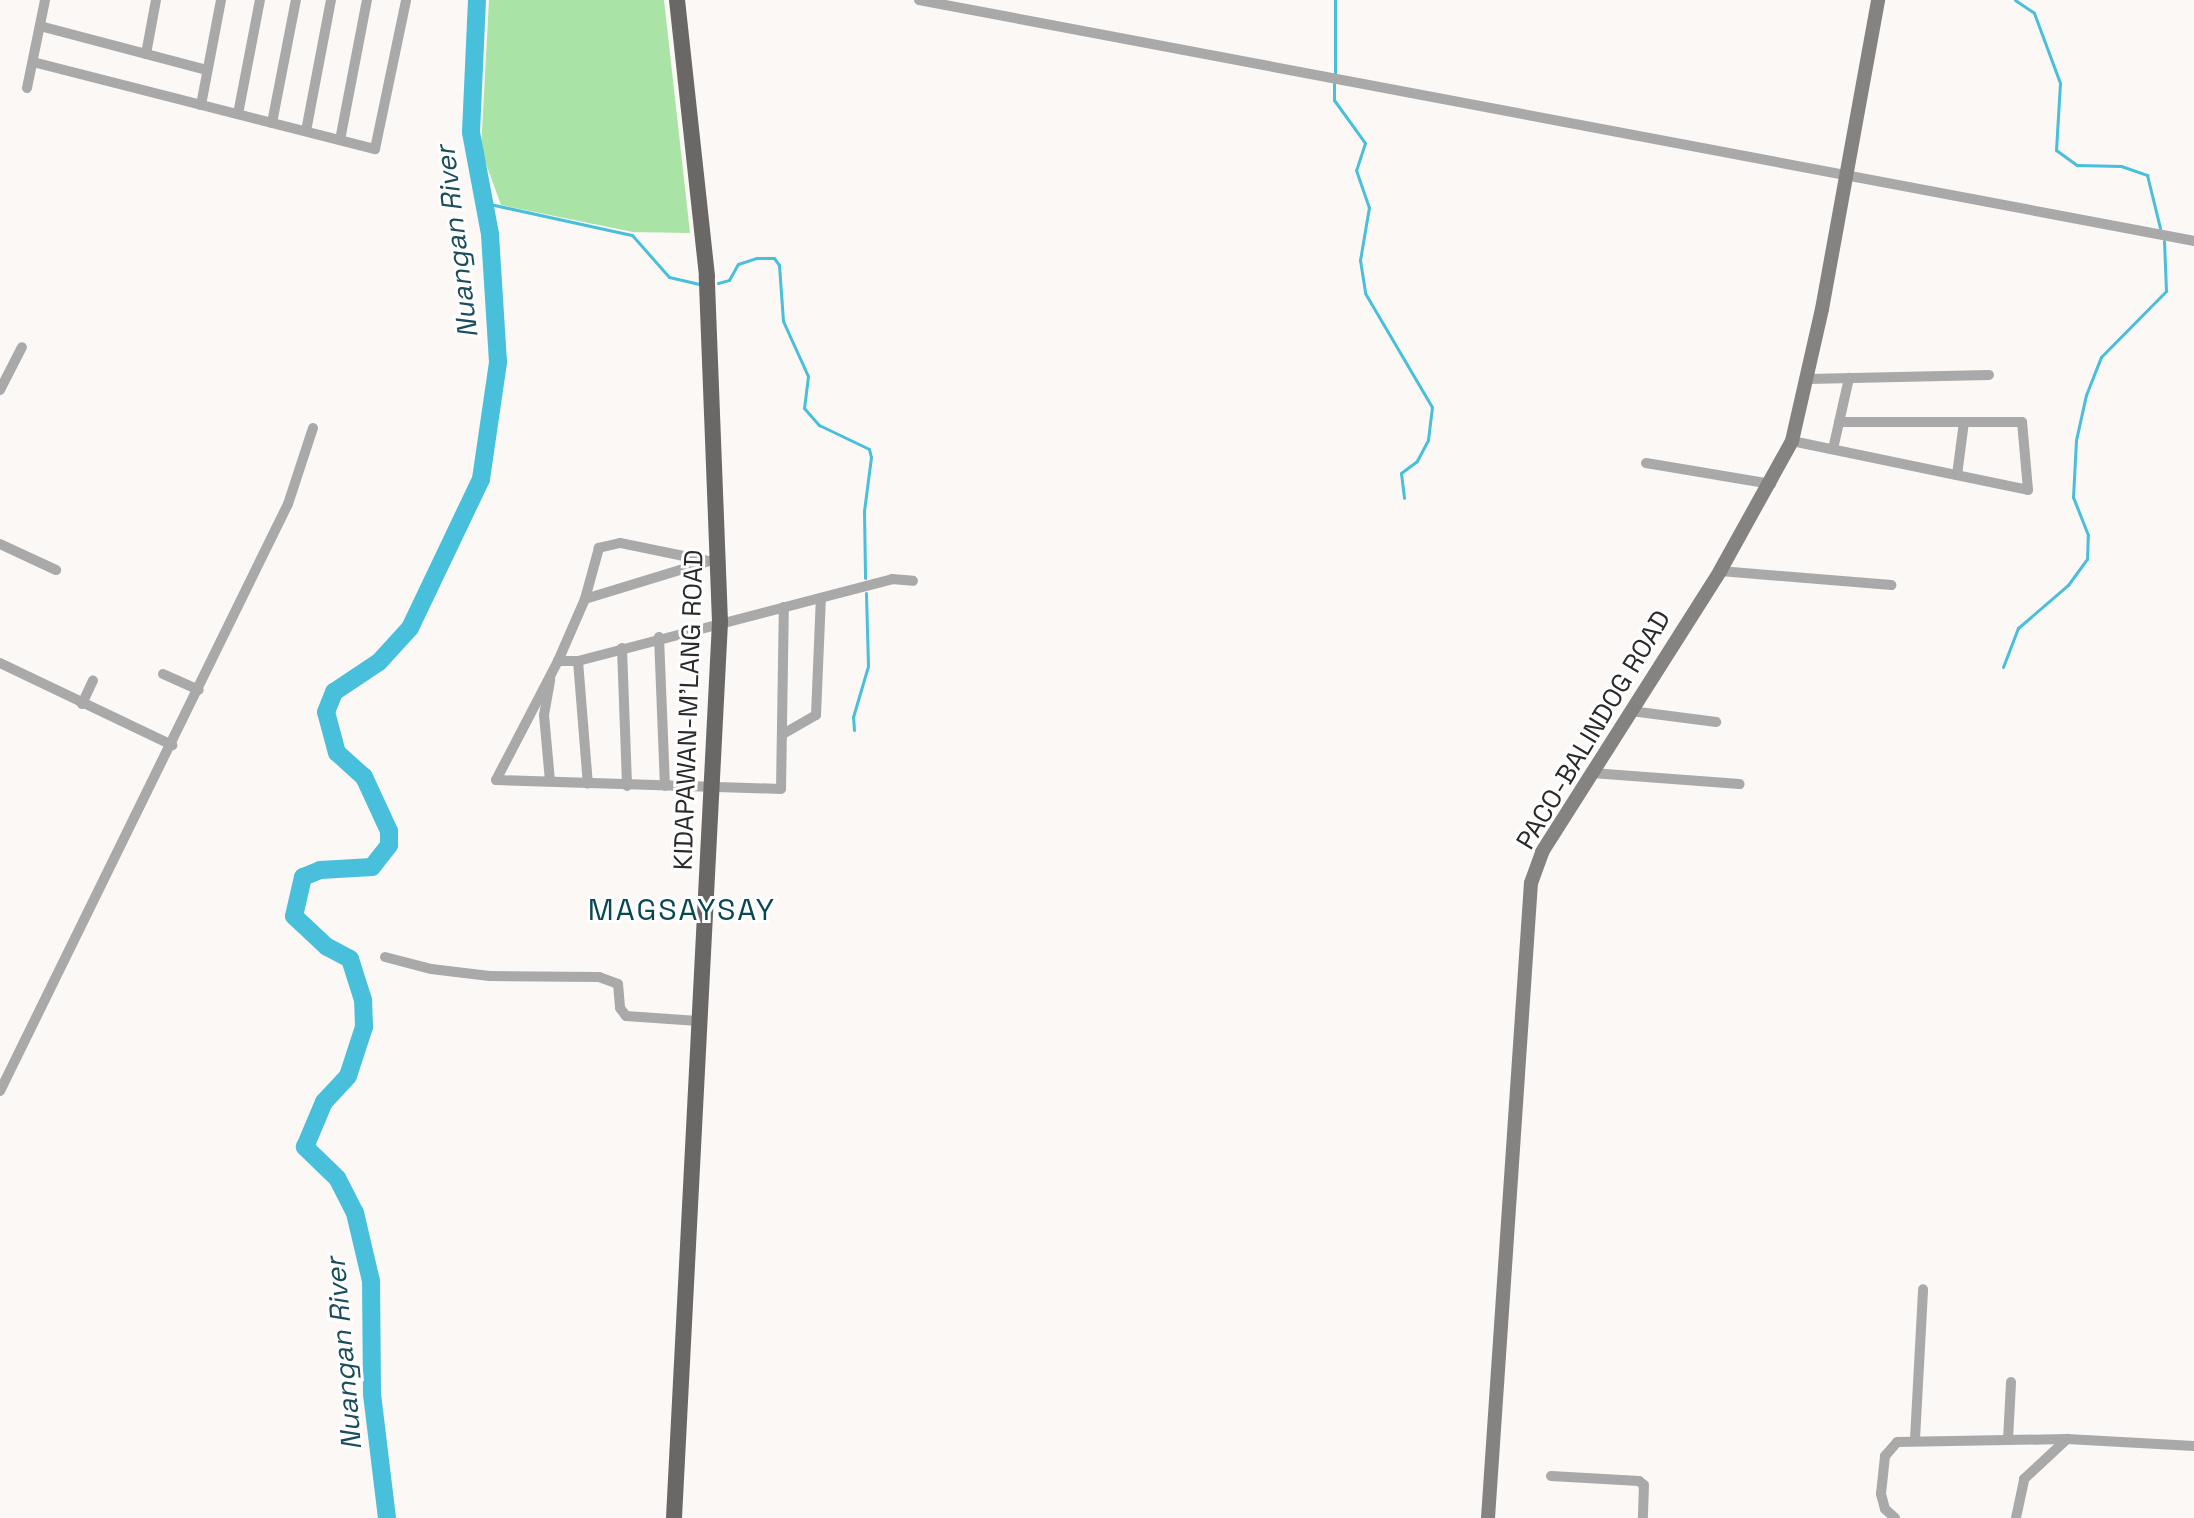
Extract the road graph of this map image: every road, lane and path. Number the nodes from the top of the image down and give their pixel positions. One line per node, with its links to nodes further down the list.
1 (45, 0): 12 (street)
2 (156, 0): 13 (street)
3 (221, 0): 15 (street)
4 (260, 0): 18 (street)
5 (296, 0): 19 (street)
6 (331, 0): 20 (street)
7 (367, 0): 21 (street)
8 (406, 0): 21 (street)
9 (677, 0): 38 (main road, KIDAPAWAN-M'LANG ROAD)
10 (919, 0): 22 (street)
11 (1878, 0): 22 (street, PACO-BALINDOG ROAD)
12 (40, 26): 13 (street); 14 (street)
13 (146, 54): 15 (street)
14 (33, 62): 16 (street); 17 (street)
15 (207, 70): 17 (street)
16 (27, 88)
17 (201, 105): 18 (street)
18 (238, 114): 19 (street)
19 (272, 123): 20 (street)
20 (306, 131): 21 (street)
21 (340, 140)
22 (1842, 175): 23 (street); 27 (street, PACO-BALINDOG ROAD)
23 (2194, 241)
24 (22, 347): 28 (street)
25 (1989, 375): 26 (street)
26 (1849, 378): 27 (street); 29 (street)
27 (1808, 379): 32 (street, PACO-BALINDOG ROAD)
28 (0, 390)
29 (1839, 422): 30 (street); 33 (street)
30 (1964, 422): 35 (street); 35 (street)
31 (313, 428): 54 (street)
32 (1792, 441): 33 (street); 36 (street, PACO-BALINDOG ROAD)
33 (1833, 449): 35 (street)
34 (1646, 463): 36 (street)
35 (1957, 475)
36 (1771, 484): 40 (street, PACO-BALINDOG ROAD)
37 (0, 544): 39 (street)
38 (714, 560): 44 (street); 44 (street); 46 (main road, KIDAPAWAN-M'LANG ROAD)
39 (56, 570)
40 (1720, 571): 42 (street); 56 (street, PACO-BALINDOG ROAD)
41 (913, 581): 43 (street)
42 (1891, 585)
43 (821, 598): 45 (street); 58 (street)
44 (585, 599): 51 (street)
45 (784, 607): 46 (street); 58 (street)
46 (720, 622): 47 (street); 66 (main road, KIDAPAWAN-M'LANG ROAD)
47 (659, 637): 48 (street); 65 (street)
48 (622, 648): 49 (street); 64 (street)
49 (578, 661): 51 (street); 62 (street)
50 (0, 663): 55 (street)
51 (556, 664): 61 (street); 61 (street)
52 (163, 674): 54 (street)
53 (93, 680): 55 (street)
54 (199, 690): 59 (street)
55 (82, 704): 59 (street)
56 (1631, 711): 57 (street); 60 (street, PACO-BALINDOG ROAD)
57 (1716, 722)
58 (783, 734): 66 (street)
59 (172, 745): 69 (street)
60 (1592, 773): 63 (street); 78 (street, PACO-BALINDOG ROAD)
61 (550, 781): 62 (street)
62 (588, 784): 64 (street)
63 (1740, 784)
64 (627, 786): 65 (street)
65 (665, 786): 66 (street)
66 (713, 787): 68 (main road, KIDAPAWAN-M'LANG ROAD)
67 (385, 957): 68 (street)
68 (698, 1021): 77 (main road, KIDAPAWAN-M'LANG ROAD)
69 (0, 1091)
70 (1923, 1289): 72 (street)
71 (2011, 1382): 74 (street)
72 (1915, 1439): 74 (street); 80 (street)
73 (2067, 1439): 74 (street); 75 (street); 81 (street)
74 (2008, 1440)
75 (2194, 1446)
76 (1551, 1476): 79 (street)
77 (674, 1518)
78 (1488, 1518)
79 (1643, 1518)
80 (1895, 1518)
81 (2016, 1518)

